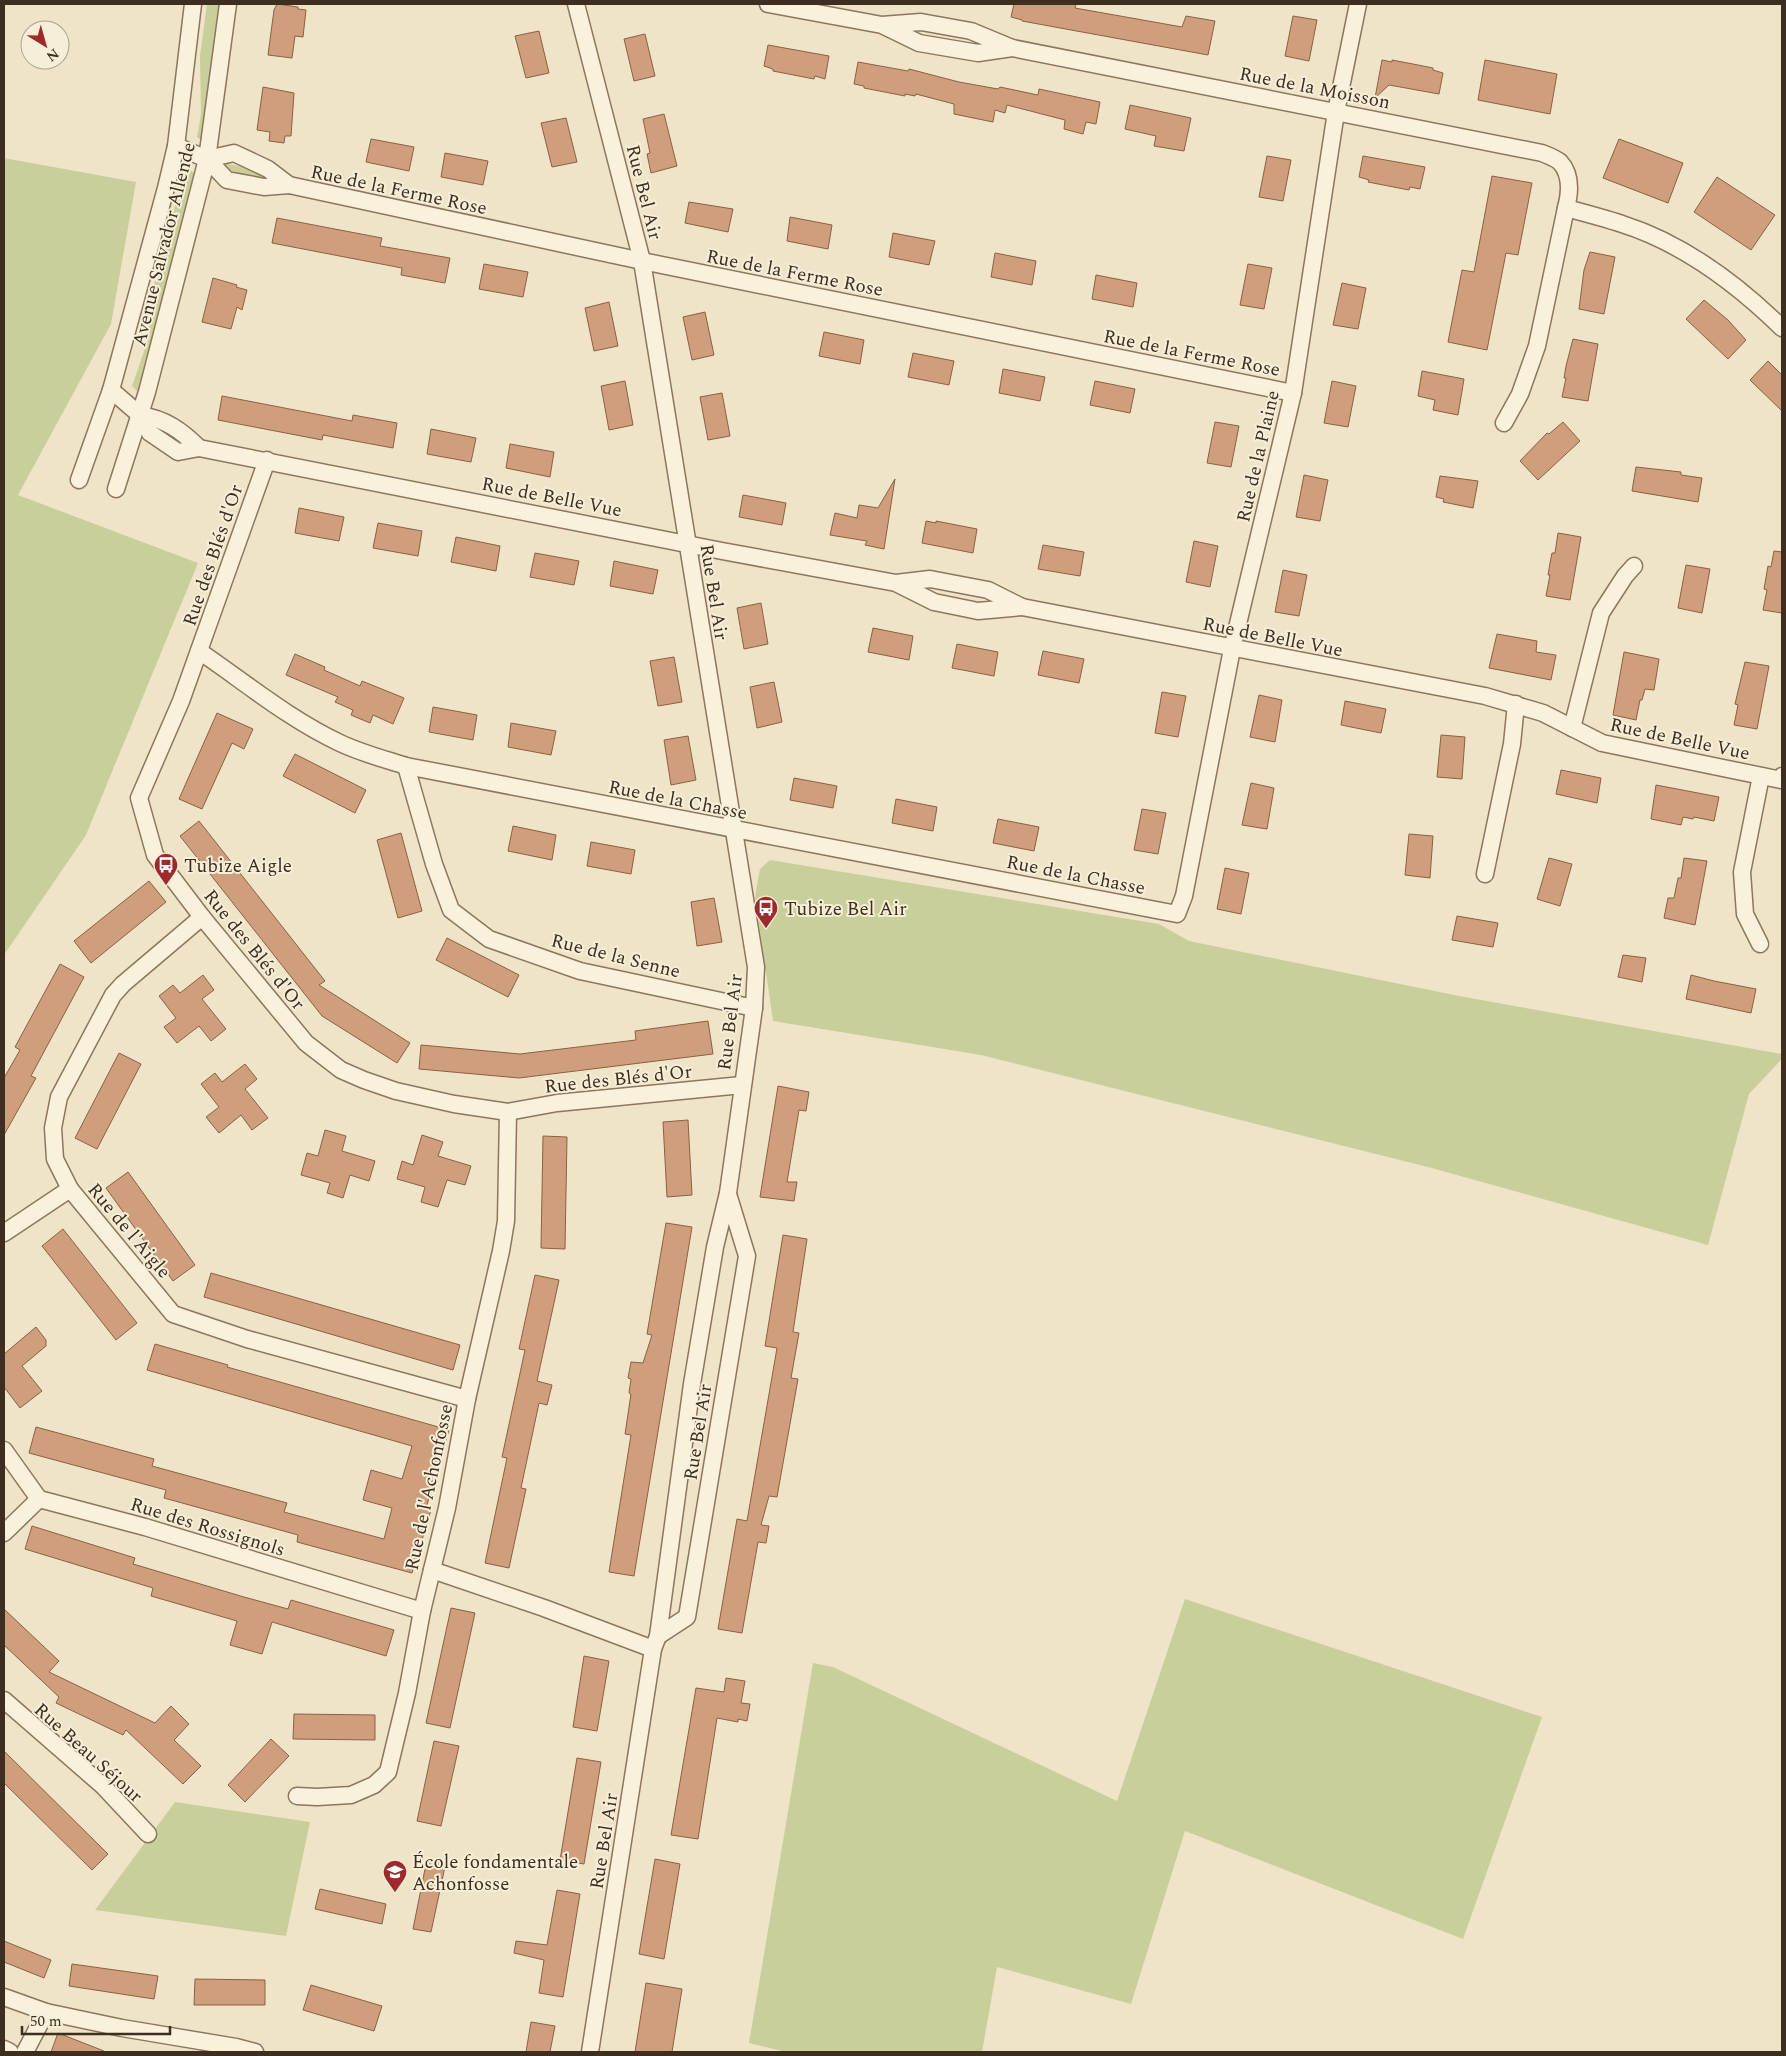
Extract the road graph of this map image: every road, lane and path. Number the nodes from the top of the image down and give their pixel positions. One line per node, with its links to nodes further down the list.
1 (193, 4): 7 (street, Avenue Salvador Allende)
2 (228, 4): 8 (street, Avenue Salvador Allende)
3 (576, 4): 11 (street, Rue Bel Air)
4 (768, 4): 6 (street, Rue de la Moisson)
5 (1358, 4): 6 (street, Rue de la Plaine)
6 (1336, 112): 10 (street, Rue de la Moisson); 14 (street, Rue de la Plaine)
7 (176, 146): 8 (street, Rue de la Ferme Rose); 13 (street, Avenue Salvador Allende)
8 (207, 159): 9 (street, Rue de la Ferme Rose); 9 (street, Rue de la Ferme Rose); 15 (street, Avenue Salvador Allende)
9 (289, 185): 11 (street, Rue de la Ferme Rose)
10 (1566, 208): 12 (street); 16 (street, Rue de la Moisson)
11 (642, 261): 14 (street, Rue de la Ferme Rose); 20 (street, Rue Bel Air)
12 (1782, 328)
13 (111, 390): 15 (street, Rue de Belle Vue); 18 (street, Avenue Salvador Allende)
14 (1293, 393): 24 (street, Rue de la Plaine)
15 (140, 415): 17 (street, Rue de Belle Vue); 19 (street, Avenue Salvador Allende)
16 (1504, 423)
17 (266, 460): 20 (street, Rue de Belle Vue); 25 (street, Rue des Blés d'Or)
18 (79, 480)
19 (116, 489)
20 (686, 543): 22 (street, Rue de Belle Vue); 31 (street, Rue Bel Air)
21 (1634, 566): 27 (street)
22 (896, 583): 23 (street, Rue de Belle Vue); 23 (street, Rue de Belle Vue)
23 (1022, 606): 24 (street, Rue de Belle Vue)
24 (1232, 648): 26 (street, Rue de Belle Vue); 33 (street, Rue de la Plaine)
25 (200, 651): 28 (street, Rue de la Chasse); 34 (street, Rue des Blés d'Or)
26 (1516, 704): 27 (street, Rue de Belle Vue); 32 (street)
27 (1572, 728): 29 (street, Rue de Belle Vue)
28 (406, 766): 31 (street, Rue de la Chasse); 36 (street, Rue de la Senne)
29 (1761, 776): 30 (street, Rue de Belle Vue); 35 (street)
30 (1782, 778)
31 (734, 830): 33 (street, Rue de la Chasse); 36 (street, Rue Bel Air)
32 (1485, 874)
33 (1177, 914)
34 (202, 917): 38 (street, Rue des Blés d'Or); 39 (street, Rue de l'Aigle)
35 (1760, 944)
36 (754, 1008): 37 (street, Rue Bel Air)
37 (742, 1085): 38 (street, Rue des Blés d'Or); 40 (street, Rue Bel Air)
38 (508, 1112): 42 (street, Rue de l'Achonfosse)
39 (70, 1189): 41 (street); 42 (street, Rue de l'Aigle)
40 (728, 1192): 48 (street, Rue Bel Air); 48 (street, Rue Bel Air)
41 (4, 1233)
42 (467, 1399): 46 (street, Rue de l'Achonfosse)
43 (4, 1450): 44 (street)
44 (39, 1499): 45 (street); 47 (street, Rue des Rossignols)
45 (4, 1533)
46 (432, 1570): 47 (street, Rue de l'Achonfosse); 48 (street)
47 (422, 1612): 50 (street, Rue de l'Achonfosse)
48 (655, 1643): 59 (street, Rue Bel Air)
49 (4, 1700): 51 (street, Rue Beau Séjour)
50 (297, 1796)
51 (148, 1834)
52 (4, 1997): 53 (street)
53 (46, 2012): 55 (street); 57 (street)
54 (4, 2049): 56 (street)
55 (237, 2049): 58 (street)
56 (10, 2052)
57 (25, 2052)
58 (255, 2052)
59 (590, 2052)

